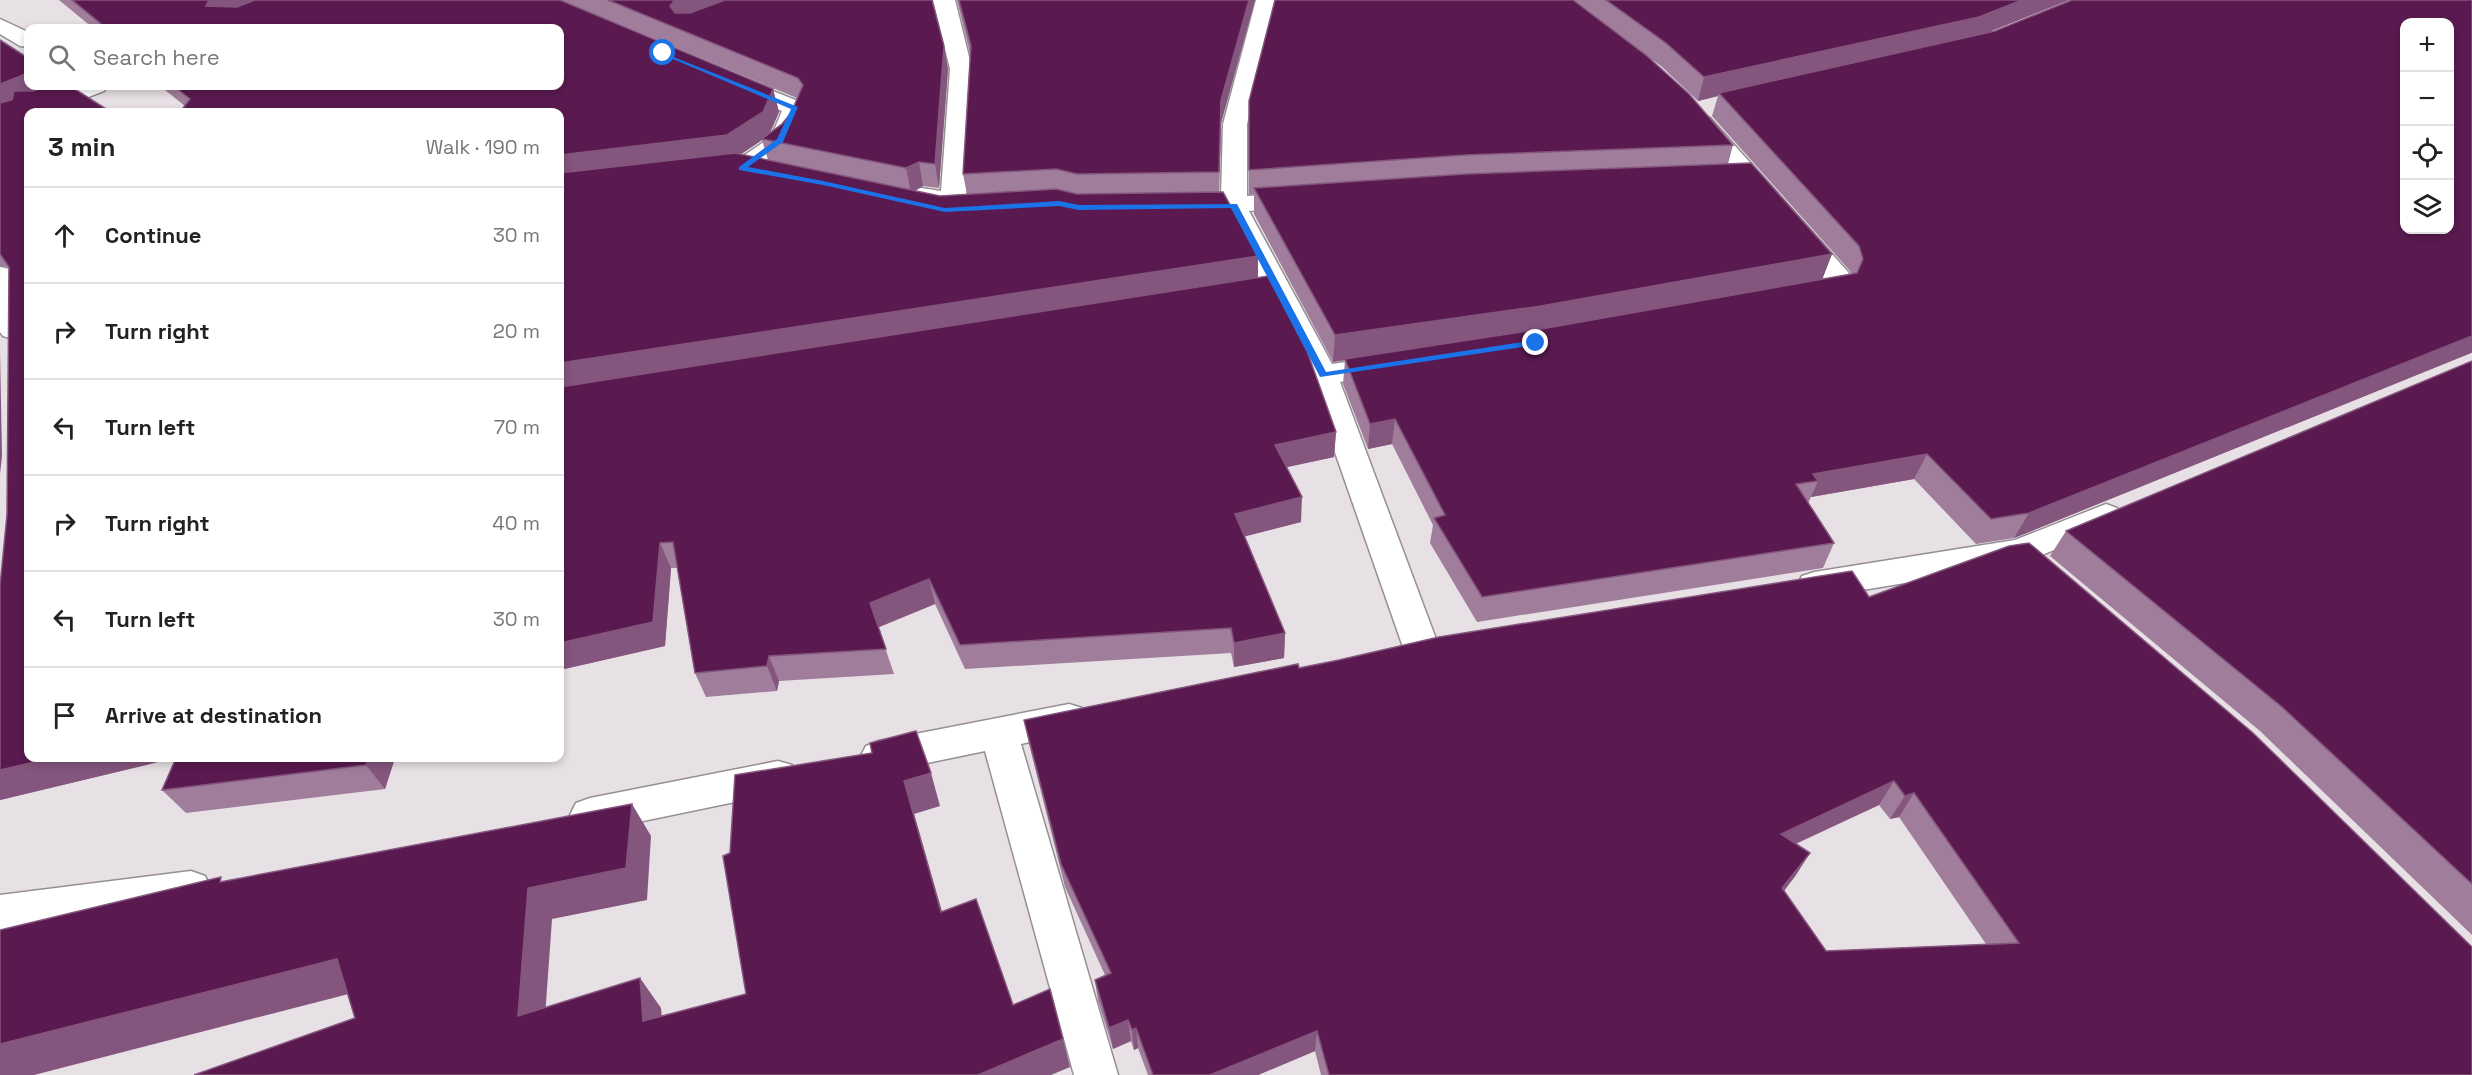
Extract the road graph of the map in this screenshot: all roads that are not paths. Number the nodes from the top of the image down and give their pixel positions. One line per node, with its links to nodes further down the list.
1 (944, 0): 15 (street)
2 (1267, 0): 14 (street)
3 (0, 25): 4 (street)
4 (24, 39)
5 (718, 76): 9 (street)
6 (86, 90): 8 (street)
7 (1715, 106): 10 (street)
8 (40, 108)
9 (777, 174)
10 (1749, 178): 11 (street); 17 (street)
11 (1716, 180)
12 (1325, 199): 14 (street)
13 (1162, 206): 14 (street)
14 (1234, 206): 20 (street)
15 (979, 208)
16 (13, 285): 19 (street)
17 (1786, 298)
18 (1418, 361): 20 (street)
19 (15, 362)
20 (1323, 375): 24 (street)
21 (2141, 502): 22 (street)
22 (1785, 589)
23 (1456, 642): 24 (street)
24 (1421, 647): 25 (street)
25 (1386, 654)
26 (1105, 712): 27 (street)
27 (999, 734): 28 (street); 33 (street)
28 (848, 764)
29 (813, 770): 30 (street)
30 (558, 821)
31 (221, 885): 32 (street)
32 (0, 914)
33 (1096, 1075)

